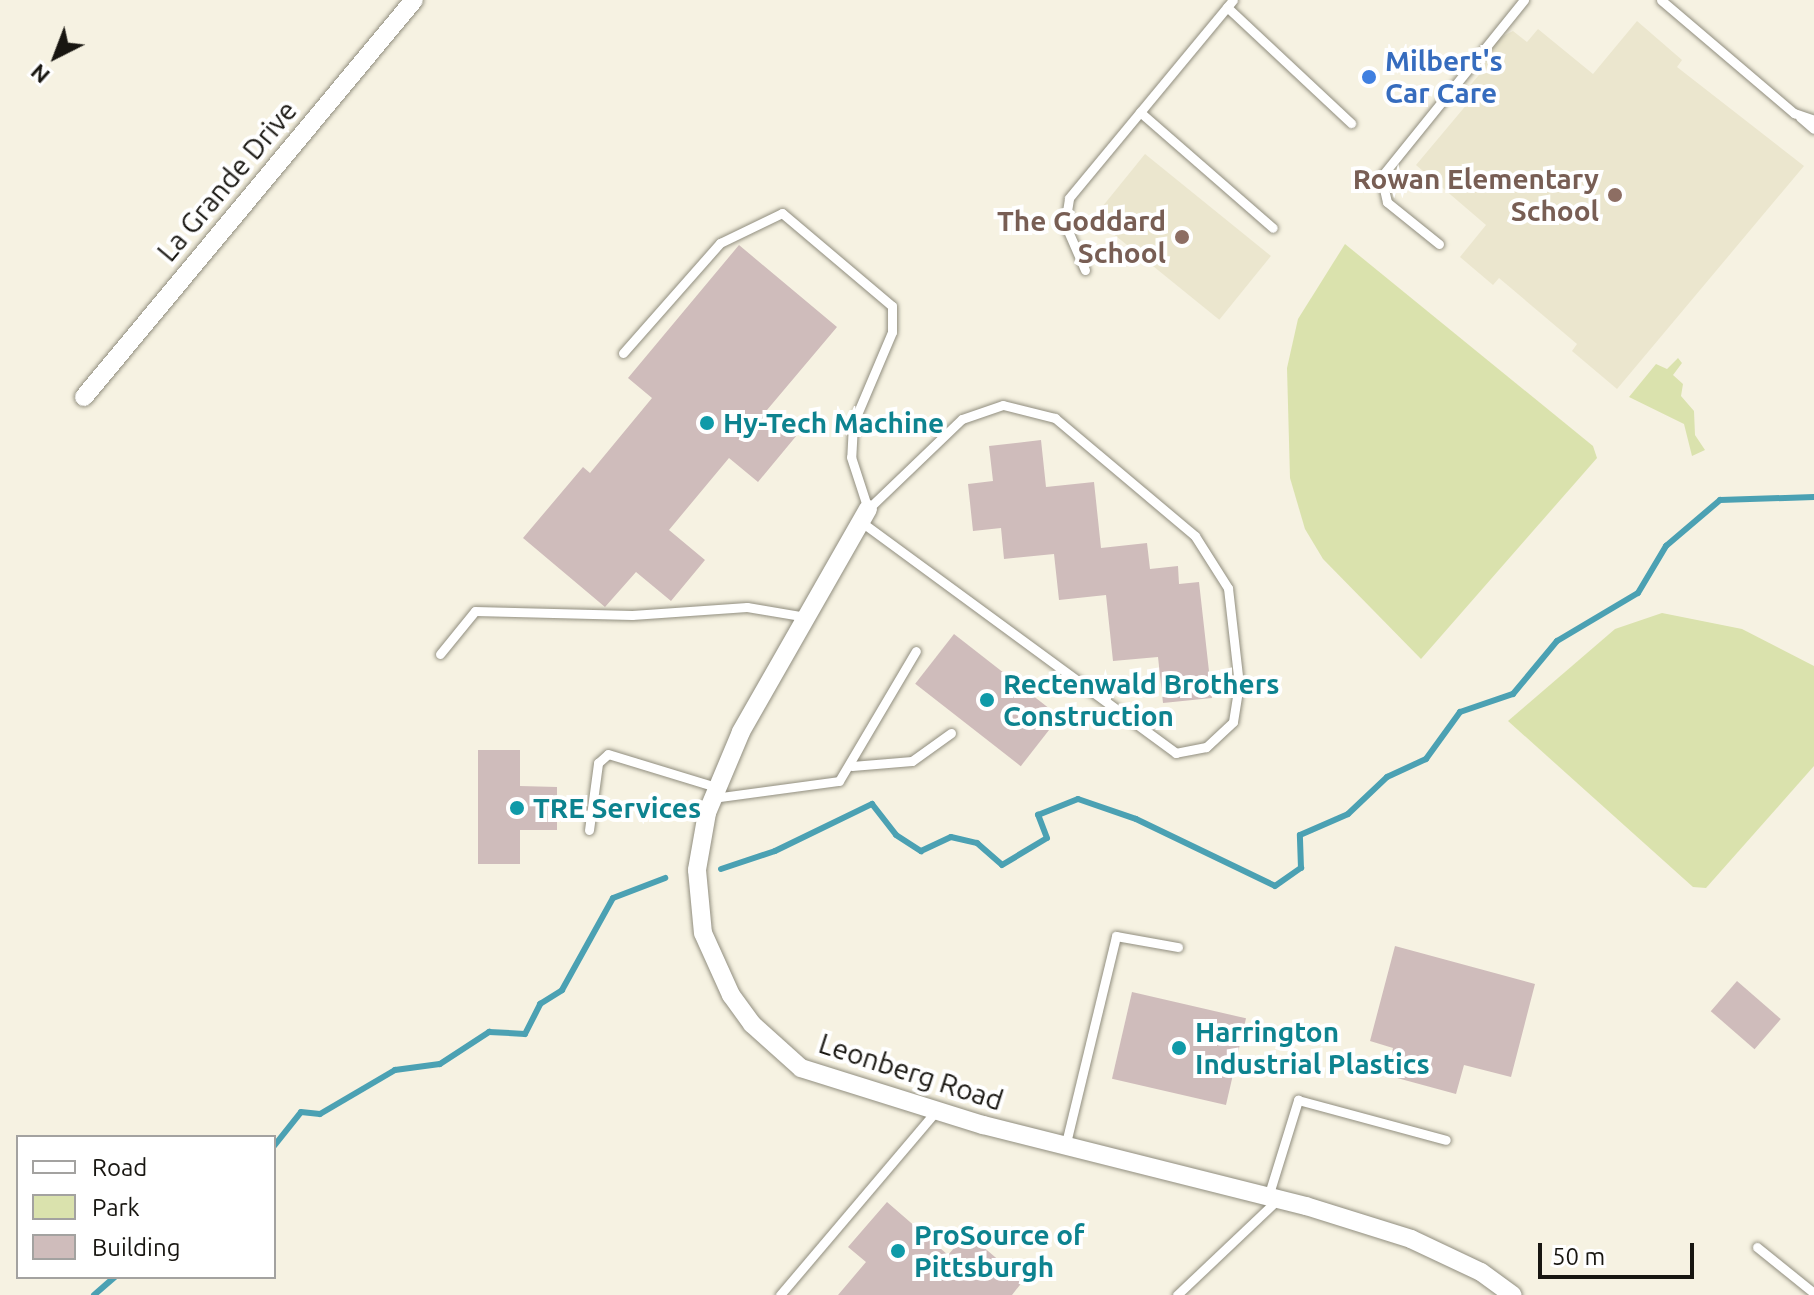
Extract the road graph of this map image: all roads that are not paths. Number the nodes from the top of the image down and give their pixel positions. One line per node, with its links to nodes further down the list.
1 (414, 0): 14 (street, La Grande Drive)
2 (1524, 0): 11 (lane)
3 (1661, 0): 6 (lane)
4 (1230, 4): 5 (lane); 8 (lane)
5 (1140, 112): 10 (lane); 12 (lane)
6 (1794, 113): 7 (lane); 9 (lane)
7 (1814, 120)
8 (1351, 123)
9 (1814, 129)
10 (1273, 228)
11 (1439, 244)
12 (1085, 270)
13 (623, 353): 15 (lane)
14 (84, 397)
15 (865, 516): 15 (lane); 16 (street, Leonberg Road)
16 (807, 617): 18 (lane); 21 (street, Leonberg Road)
17 (916, 651): 20 (lane)
18 (440, 654)
19 (951, 733): 20 (lane)
20 (852, 766): 21 (lane)
21 (714, 792): 22 (lane); 24 (street, Leonberg Road)
22 (589, 830)
23 (1178, 947): 26 (lane)
24 (937, 1110): 26 (street, Leonberg Road); 30 (lane)
25 (1446, 1140): 27 (lane)
26 (1065, 1147): 27 (street, Leonberg Road)
27 (1273, 1198): 31 (lane); 32 (street, Leonberg Road)
28 (1757, 1247): 29 (lane)
29 (1814, 1293)
30 (780, 1295)
31 (1177, 1295)
32 (1513, 1295)

